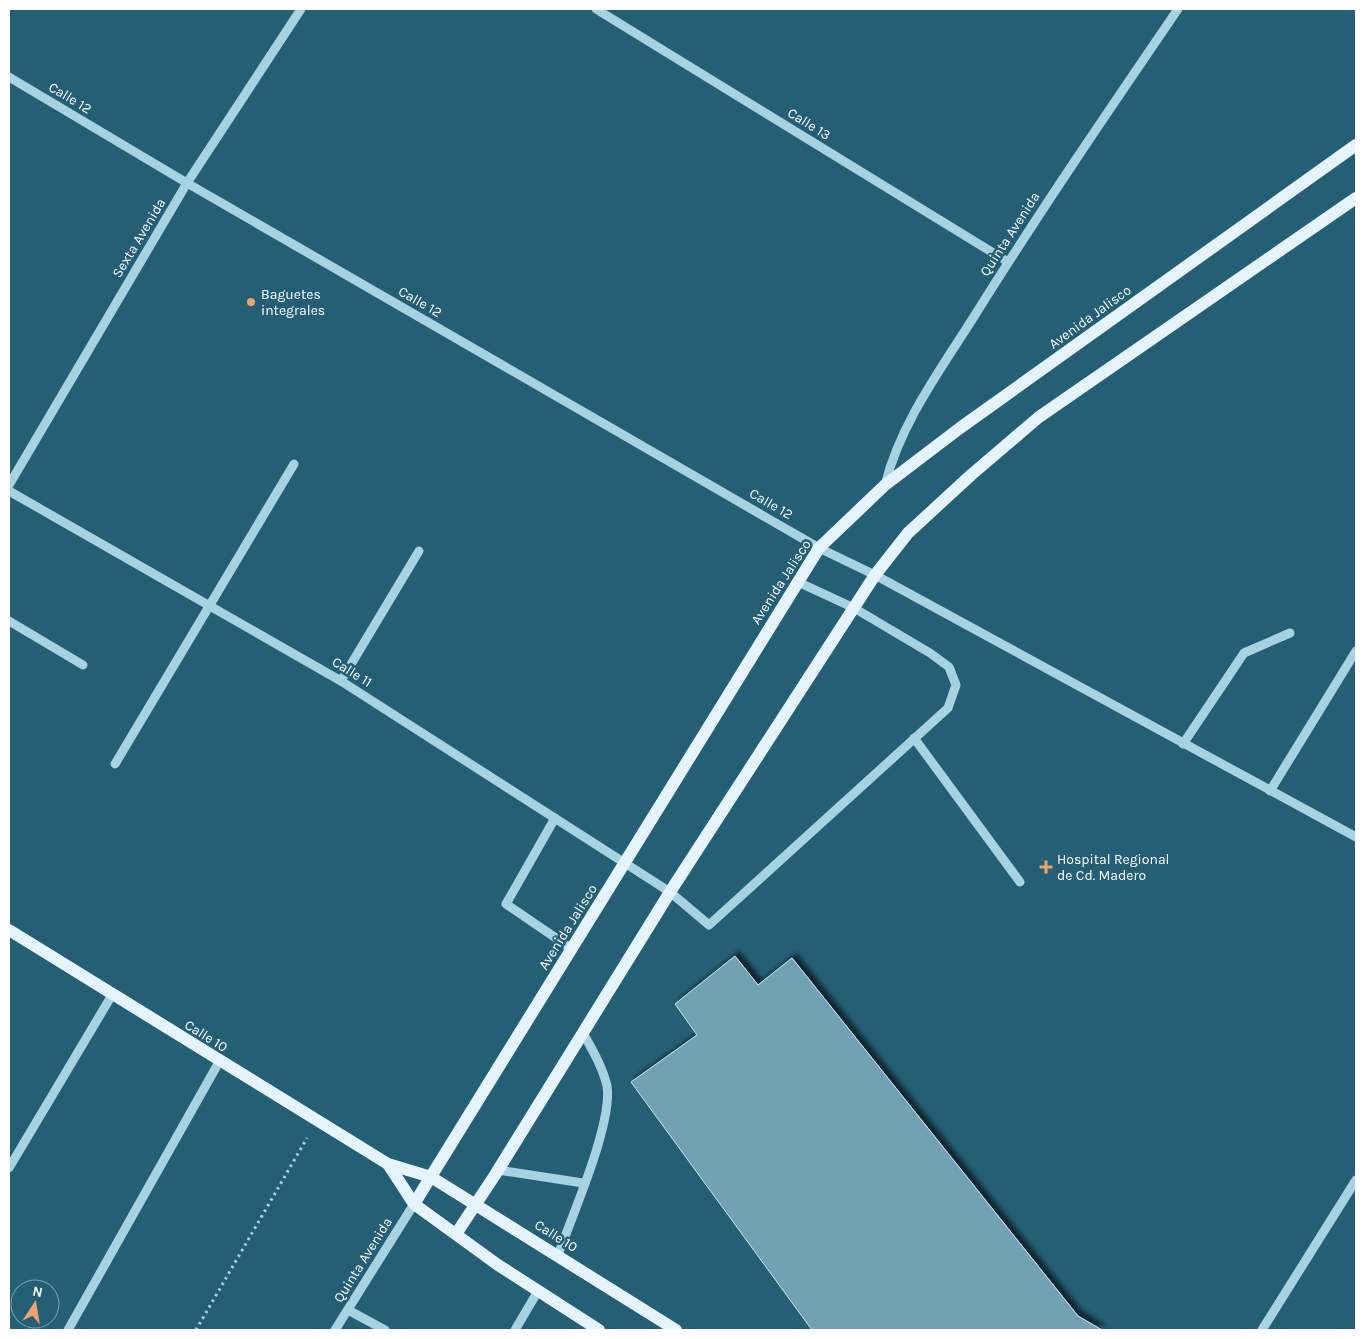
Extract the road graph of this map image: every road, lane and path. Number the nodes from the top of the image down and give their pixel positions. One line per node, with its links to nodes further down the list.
1 (301, 9): 6 (street, Sexta Avenida)
2 (596, 9): 8 (street, Calle 13)
3 (1178, 9): 8 (street, Quinta Avenida)
4 (9, 77): 6 (street, Calle 12)
5 (1356, 145): 11 (main road, Avenida Jalisco)
6 (187, 183): 10 (street, Sexta Avenida); 13 (street, Calle 12)
7 (1356, 198): 15 (main road)
8 (1008, 262): 11 (street, Quinta Avenida)
9 (294, 464): 17 (street)
10 (9, 485)
11 (885, 485): 13 (main road, Avenida Jalisco)
12 (9, 491): 17 (street, Calle 11)
13 (819, 548): 15 (street, Calle 12); 16 (main road, Avenida Jalisco)
14 (419, 551): 23 (street)
15 (875, 575): 18 (main road); 25 (street, Calle 12)
16 (798, 582): 18 (street); 30 (main road, Avenida Jalisco)
17 (209, 605): 23 (street, Calle 11); 26 (street)
18 (854, 608): 24 (street); 32 (main road)
19 (9, 621): 22 (street)
20 (1290, 632): 25 (street)
21 (1356, 651): 27 (street)
22 (82, 665)
23 (341, 681): 28 (street, Calle 11)
24 (914, 738): 31 (street); 32 (street, Calle 11)
25 (1183, 744): 27 (street, Calle 12)
26 (115, 764)
27 (1270, 791): 29 (street, Calle 12)
28 (555, 818): 30 (street, Calle 11); 34 (street)
29 (1356, 837)
30 (625, 863): 32 (street, Calle 11); 34 (main road, Avenida Jalisco)
31 (1020, 882)
32 (670, 892): 36 (main road)
33 (9, 930): 35 (main road, Calle 10)
34 (572, 949): 42 (main road, Avenida Jalisco)
35 (112, 995): 37 (main road, Calle 10); 40 (street)
36 (583, 1033): 41 (main road); 44 (street)
37 (219, 1062): 38 (main road, Calle 10); 51 (street)
38 (317, 1121): 39 (main road, Calle 10); 52 (path)
39 (388, 1164): 42 (main road, Calle 10); 45 (main road, Calle 10)
40 (9, 1168)
41 (498, 1170): 44 (street); 46 (main road)
42 (431, 1177): 45 (main road, Avenida Jalisco); 46 (main road, Calle 10)
43 (1356, 1180): 58 (street)
44 (583, 1183): 48 (street)
45 (414, 1204): 47 (main road, Calle 10); 50 (street, Quinta Avenida)
46 (476, 1204): 47 (main road); 48 (main road, Calle 10)
47 (456, 1234): 49 (main road, Calle 10)
48 (558, 1255): 57 (main road, Calle 10)
49 (538, 1291): 55 (street); 56 (main road, Calle 10)
50 (348, 1310): 53 (street, Quinta Avenida); 54 (street)
51 (68, 1330)
52 (196, 1330)
53 (335, 1330)
54 (385, 1330)
55 (515, 1330)
56 (598, 1330)
57 (676, 1330)
58 (1262, 1330)

